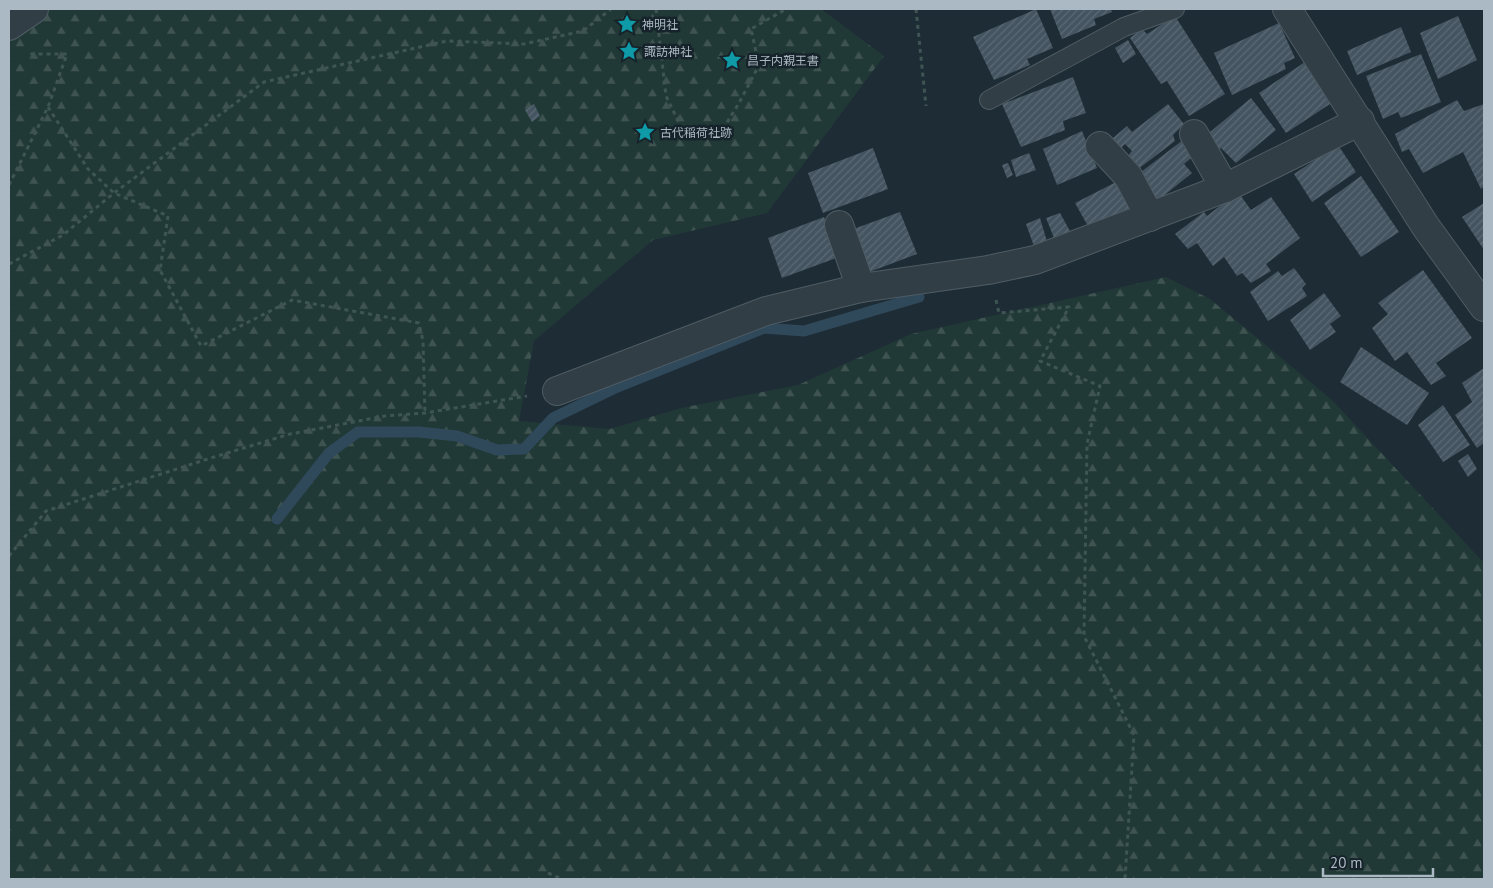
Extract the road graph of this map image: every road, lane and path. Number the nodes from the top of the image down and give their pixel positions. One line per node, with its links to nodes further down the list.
1 (34, 9): 8 (street)
2 (611, 9): 18 (path)
3 (656, 9): 4 (path)
4 (786, 9)
5 (916, 9): 11 (path)
6 (1176, 9): 10 (lane)
7 (1287, 9): 13 (street)
8 (9, 26)
9 (18, 53): 12 (path)
10 (990, 100)
11 (926, 106)
12 (48, 107): 16 (path); 18 (path)
13 (1360, 121): 17 (street); 24 (street)
14 (1194, 134): 17 (street)
15 (1100, 146): 19 (street)
16 (9, 185)
17 (1225, 188): 19 (street)
18 (114, 193): 21 (path); 26 (path)
19 (1150, 217): 22 (street)
20 (839, 225): 23 (street)
21 (9, 264)
22 (988, 270): 23 (street); 30 (path)
23 (861, 288): 25 (street)
24 (1484, 307)
25 (557, 391): 26 (path)
26 (425, 413): 27 (path)
27 (9, 556)
28 (548, 873): 29 (path)
29 (562, 879)
30 (1125, 879)

